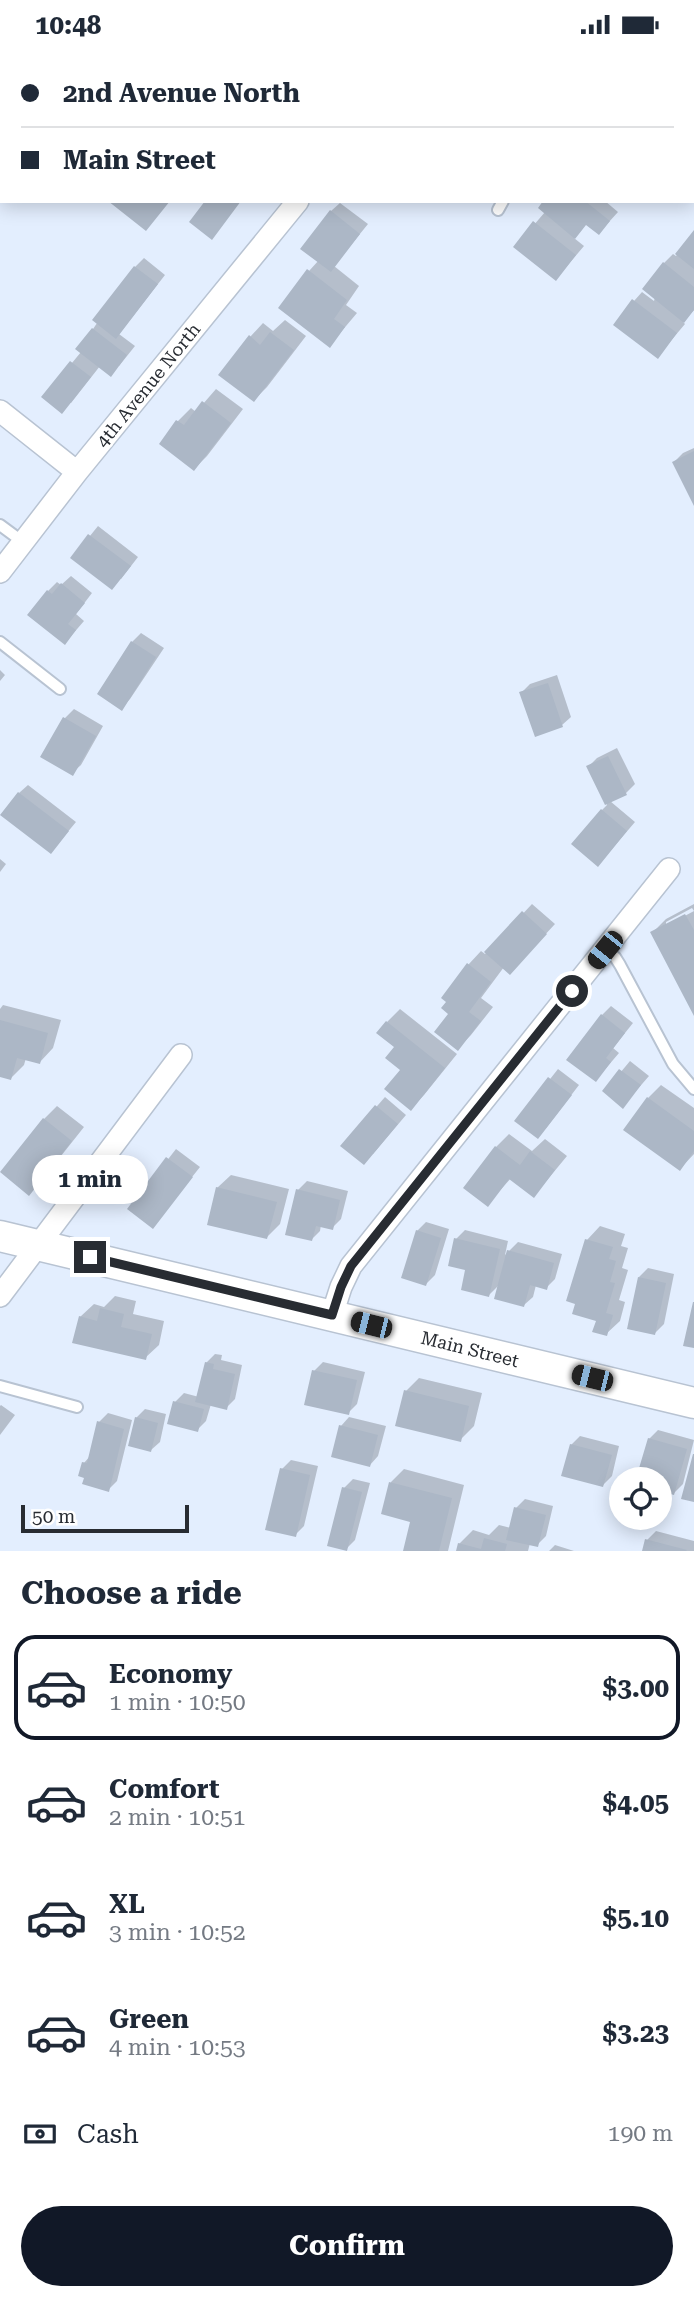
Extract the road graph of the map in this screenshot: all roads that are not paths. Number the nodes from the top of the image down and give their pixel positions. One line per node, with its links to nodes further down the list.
1 (296, 203): 3 (street, 4th Avenue North)
2 (0, 411): 3 (street)
3 (77, 472): 5 (street, 4th Avenue North)
4 (0, 525): 5 (lane)
5 (23, 542): 6 (street, 4th Avenue North)
6 (0, 572)
7 (0, 642): 8 (lane)
8 (60, 689)
9 (669, 869): 10 (street)
10 (605, 950): 12 (lane); 16 (street)
11 (181, 1055): 14 (street)
12 (694, 1090)
13 (0, 1235): 14 (street, Main Street)
14 (39, 1245): 15 (street); 16 (street, Main Street)
15 (0, 1296)
16 (332, 1315): 18 (street, Main Street)
17 (0, 1385): 19 (lane)
18 (694, 1403)
19 (77, 1407)

